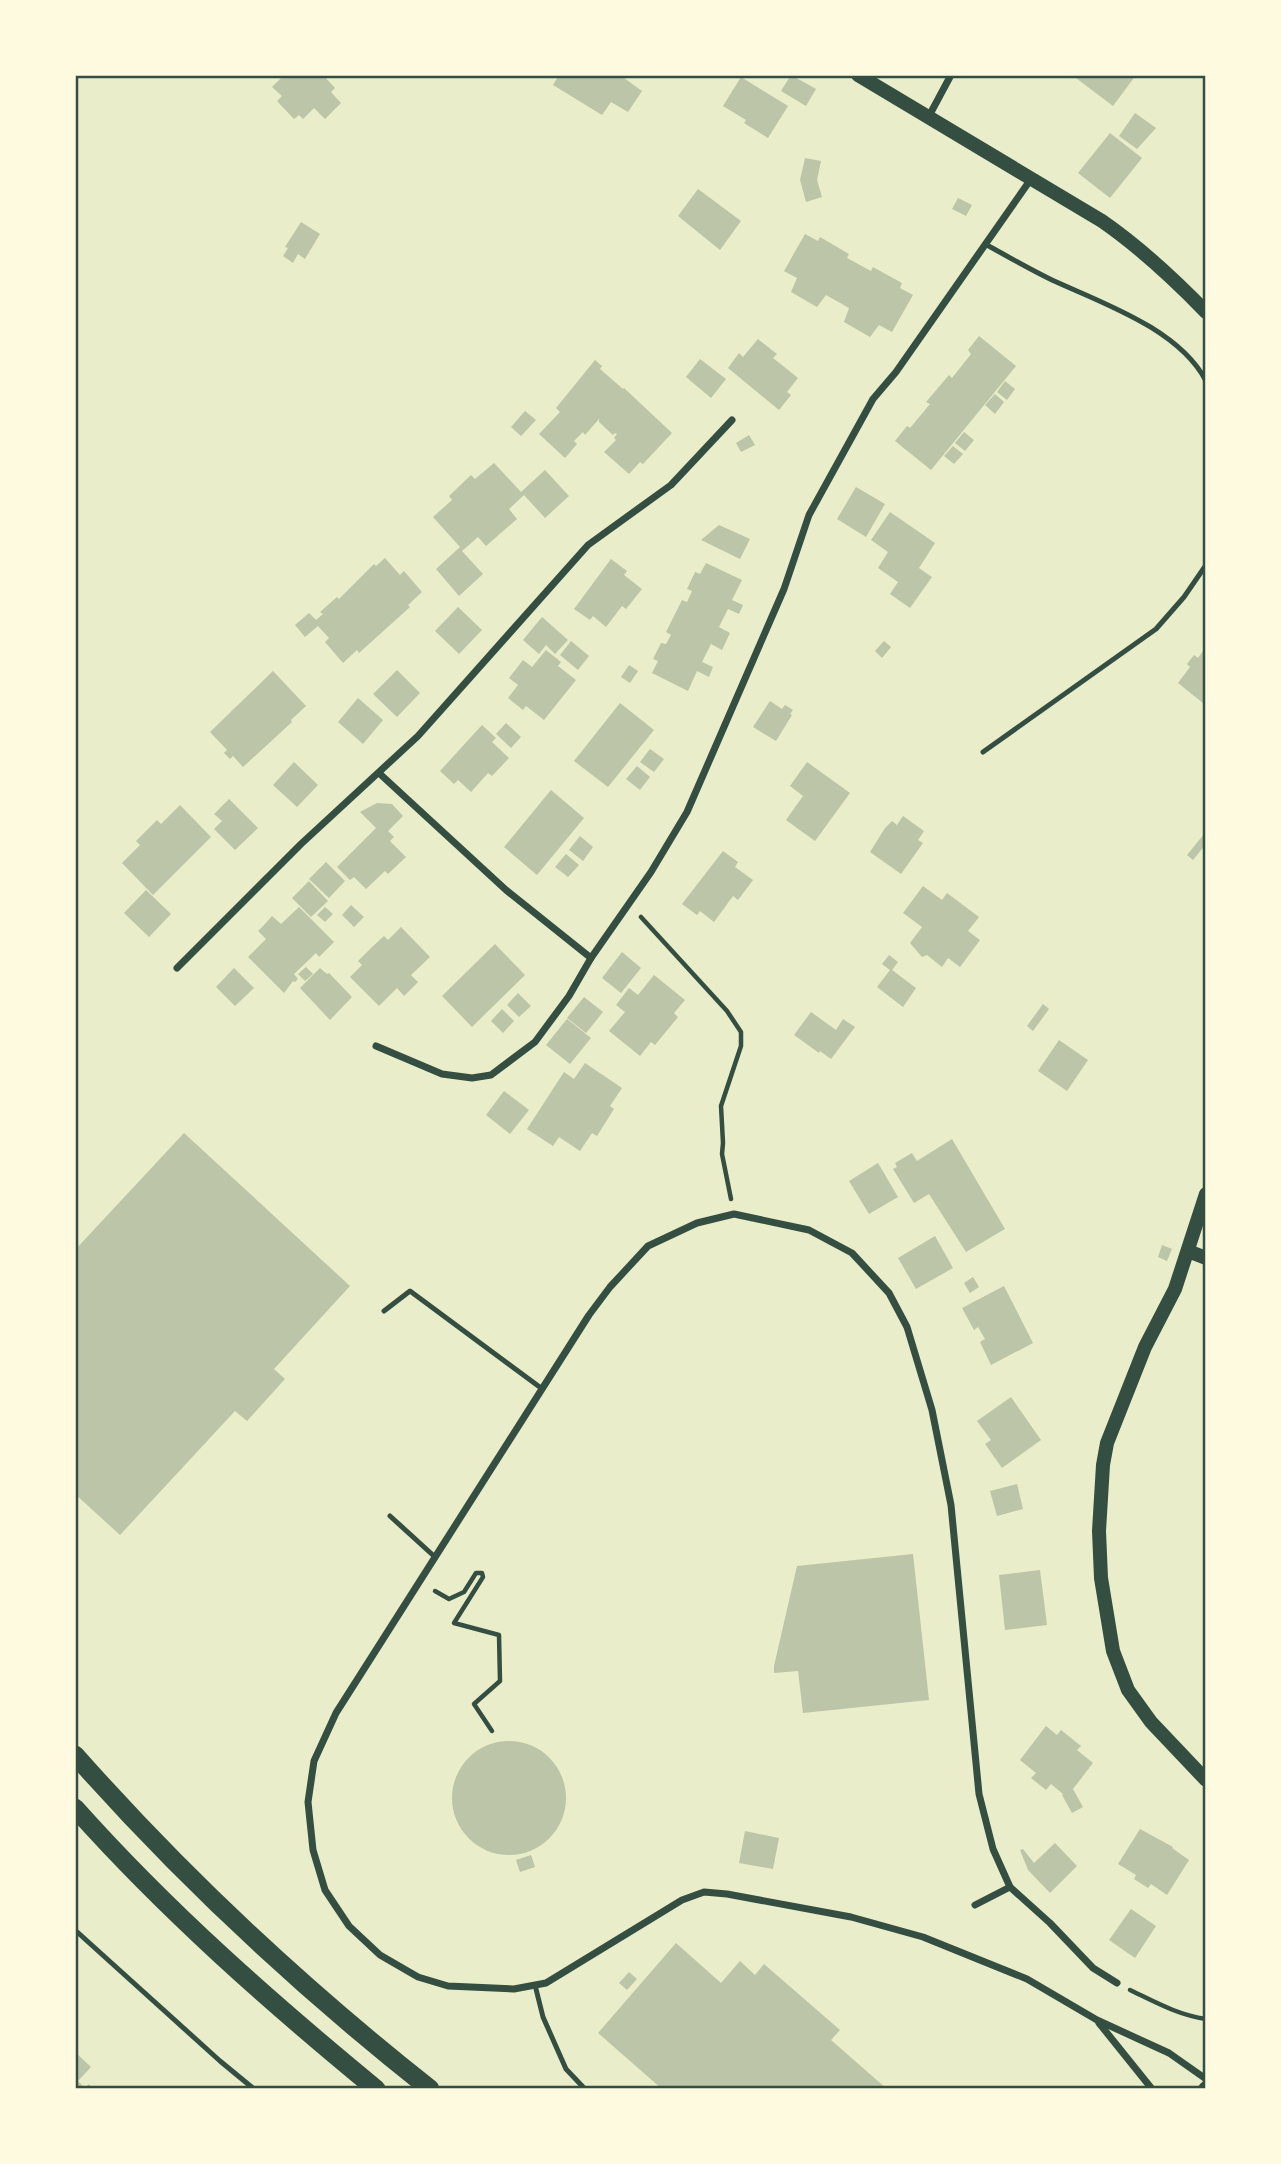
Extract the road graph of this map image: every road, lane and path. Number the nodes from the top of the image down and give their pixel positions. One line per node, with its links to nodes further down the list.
1 (858, 75): 3 (main road)
2 (951, 75): 3 (street)
3 (929, 116): 4 (main road)
4 (1031, 178): 5 (street); 6 (main road)
5 (985, 244): 7 (lane); 12 (street)
6 (1206, 312)
7 (1206, 381)
8 (732, 420): 11 (street)
9 (1206, 565): 10 (lane)
10 (983, 752)
11 (380, 774): 13 (street); 14 (street)
12 (628, 903): 13 (street); 17 (path)
13 (591, 958): 15 (street)
14 (177, 968)
15 (376, 1046)
16 (1206, 1194): 18 (main road)
17 (734, 1214): 21 (street); 29 (street)
18 (1188, 1251): 19 (main road); 27 (main road)
19 (1206, 1258)
20 (384, 1311): 21 (lane)
21 (541, 1388): 23 (street)
22 (390, 1516): 23 (lane)
23 (435, 1558): 24 (street)
24 (419, 1582): 25 (path); 33 (street)
25 (492, 1731)
26 (75, 1755): 39 (highway)
27 (1206, 1780)
28 (75, 1808): 38 (highway)
29 (1010, 1887): 30 (street); 32 (street)
30 (975, 1905)
31 (75, 1930): 37 (lane)
32 (1117, 1983): 34 (path)
33 (535, 1985): 35 (street); 40 (lane)
34 (1206, 2019)
35 (1097, 2020): 36 (street); 41 (street)
36 (1206, 2079)
37 (254, 2089)
38 (376, 2089)
39 (430, 2089)
40 (585, 2089)
41 (1152, 2089)

